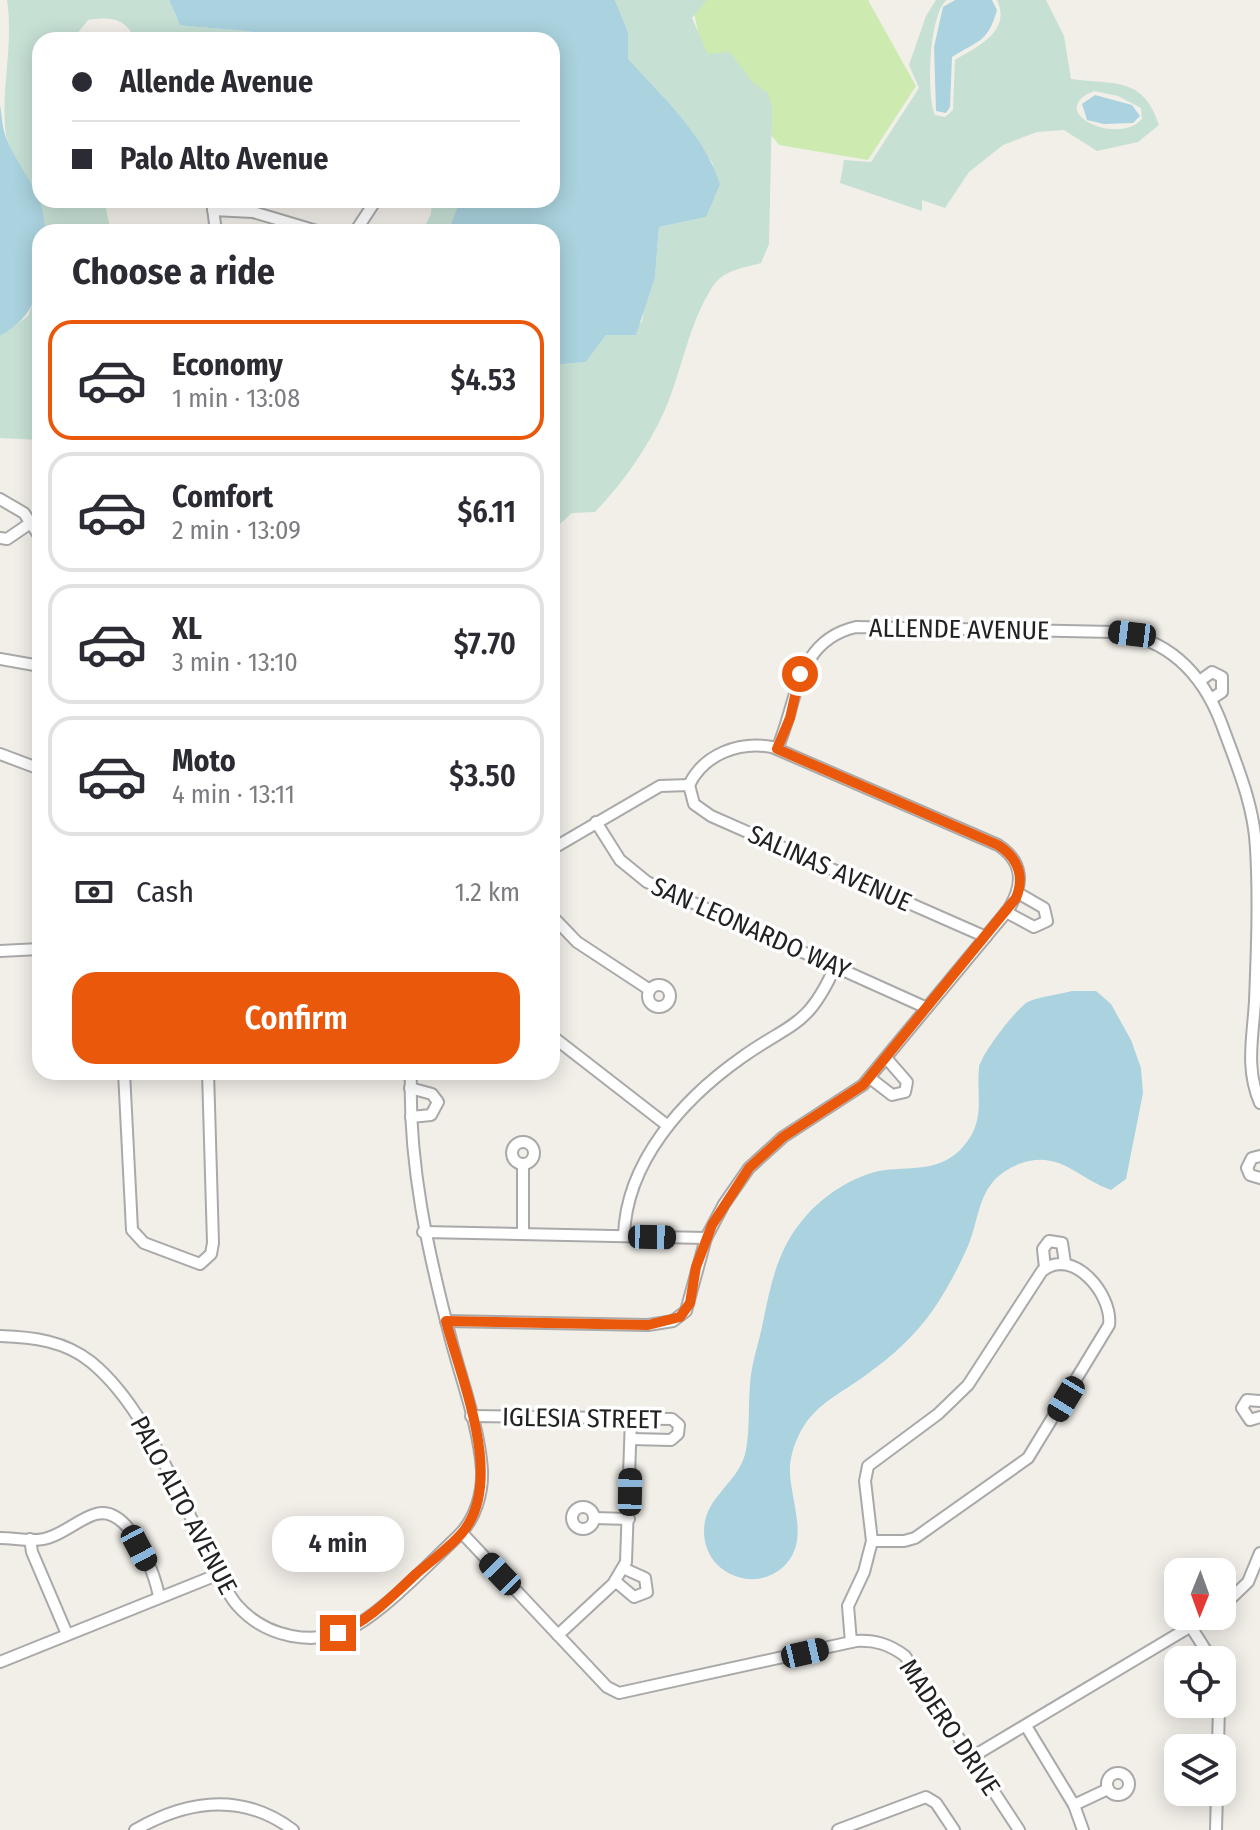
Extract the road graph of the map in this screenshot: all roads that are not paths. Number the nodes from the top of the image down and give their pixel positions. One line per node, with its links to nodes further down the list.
1 (230, 208): 2 (street)
2 (293, 224)
3 (1, 503): 4 (street)
4 (32, 522): 5 (street)
5 (0, 538)
6 (0, 659): 7 (street)
7 (32, 665)
8 (1201, 680): 9 (street, ALLENDE AVENUE); 9 (street, ALLENDE AVENUE); 10 (street, ALLENDE AVENUE)
9 (1211, 699): 32 (street, ALLENDE AVENUE)
10 (777, 749): 13 (street); 16 (street)
11 (0, 754): 12 (street)
12 (32, 766)
13 (689, 785): 14 (street); 19 (street, SALINAS AVENUE)
14 (596, 822): 15 (street); 22 (street, SAN LEONARDO WAY)
15 (560, 844)
16 (1018, 893): 17 (street); 17 (street)
17 (1006, 912): 19 (street)
18 (560, 924): 23 (street)
19 (986, 937): 24 (street)
20 (32, 949): 21 (street)
21 (0, 951)
22 (835, 967): 24 (street, SAN LEONARDO WAY); 34 (street)
23 (650, 990)
24 (927, 1008): 26 (street)
25 (560, 1042): 34 (street)
26 (887, 1059): 27 (street); 27 (street)
27 (870, 1078): 41 (street)
28 (124, 1080): 29 (street)
29 (208, 1080)
30 (410, 1080): 31 (street, PALO ALTO AVENUE)
31 (410, 1088): 33 (street, PALO ALTO AVENUE); 33 (street)
32 (1260, 1103)
33 (411, 1117): 38 (street, PALO ALTO AVENUE)
34 (668, 1126): 40 (street)
35 (1260, 1156): 37 (street)
36 (523, 1164): 39 (street)
37 (1260, 1178)
38 (423, 1232): 39 (street); 43 (street, PALO ALTO AVENUE)
39 (523, 1234): 40 (street)
40 (624, 1236): 41 (street)
41 (706, 1238): 43 (street)
42 (1055, 1265): 42 (street); 55 (street); 55 (street)
43 (446, 1321): 46 (street, PALO ALTO AVENUE)
44 (0, 1336): 58 (street, PALO ALTO AVENUE)
45 (1260, 1401): 48 (street)
46 (471, 1416): 47 (street, IGLESIA STREET); 52 (street, PALO ALTO AVENUE)
47 (631, 1418): 49 (street); 49 (street, IGLESIA STREET)
48 (1260, 1419)
49 (631, 1439): 51 (street)
50 (594, 1518): 51 (street)
51 (629, 1519): 57 (street)
52 (462, 1533): 58 (street, PALO ALTO AVENUE); 64 (street, MADERO DRIVE)
53 (0, 1538): 54 (street)
54 (30, 1539): 61 (street); 63 (street)
55 (872, 1541): 65 (street)
56 (1260, 1553): 60 (street)
57 (623, 1568): 59 (street); 59 (street)
58 (219, 1574): 61 (street)
59 (615, 1581): 64 (street)
60 (1236, 1594)
61 (159, 1597): 63 (street)
62 (1186, 1630): 67 (street)
63 (67, 1634): 66 (street)
64 (558, 1635): 65 (street, MADERO DRIVE)
65 (851, 1642): 68 (street, MADERO DRIVE)
66 (0, 1662)
67 (1026, 1726): 68 (street); 70 (street)
68 (972, 1757): 76 (street, MADERO DRIVE)
69 (1108, 1789): 70 (street)
70 (1074, 1805): 77 (street)
71 (1217, 1806): 78 (street)
72 (135, 1830): 73 (street)
73 (293, 1830)
74 (838, 1830): 75 (street)
75 (954, 1830)
76 (1019, 1830)
77 (1083, 1830)
78 (1216, 1830)

